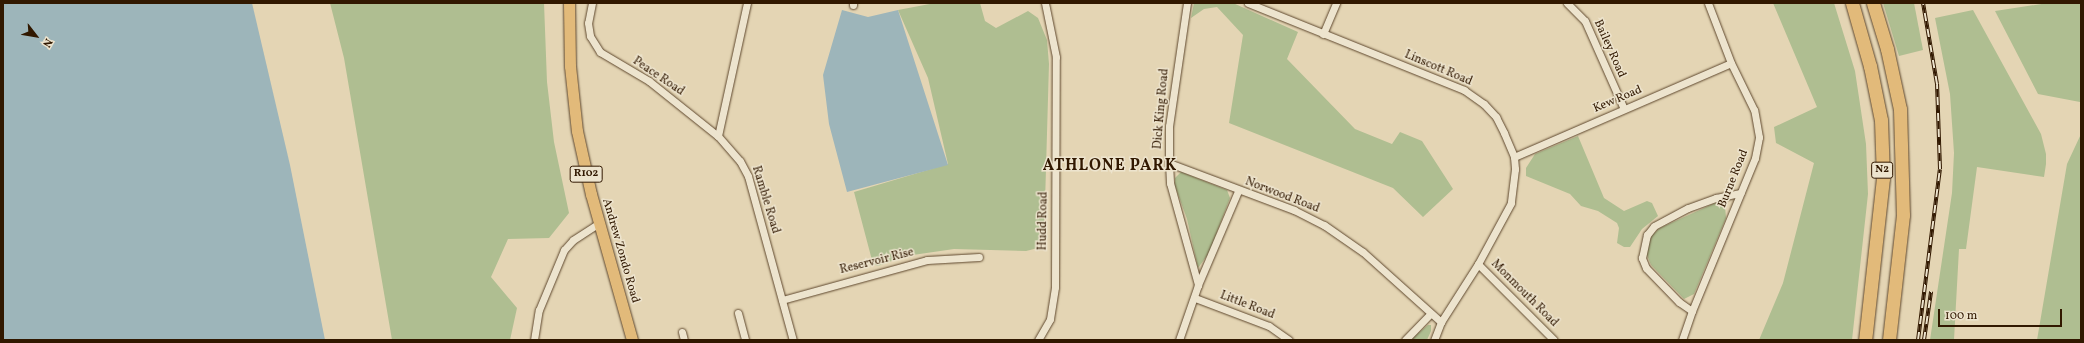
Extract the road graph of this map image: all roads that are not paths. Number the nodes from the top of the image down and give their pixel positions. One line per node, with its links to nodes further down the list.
1 (568, 3): 20 (main road, Andrew Zondo Road / R102)
2 (592, 3): 15 (street, Peace Road)
3 (747, 3): 15 (street)
4 (1045, 3): 36 (street, Hudd Road)
5 (1187, 3): 17 (street, Dick King Road)
6 (1248, 3): 12 (street, Linscott Road)
7 (1336, 3): 12 (street)
8 (1567, 3): 14 (street, Bailey Road)
9 (1708, 3): 13 (street, Burne Road)
10 (1852, 3): 43 (highway, N2)
11 (1872, 3): 44 (highway, N2)
12 (1323, 34): 16 (street, Linscott Road)
13 (1731, 63): 14 (street, Kew Road); 19 (street, Burne Road)
14 (1624, 109): 16 (street, Kew Road)
15 (718, 136): 25 (street, Ramble Road)
16 (1514, 157): 22 (street, Linscott Road)
17 (1169, 163): 18 (street, Norwood Road); 23 (street, Dick King Road)
18 (1238, 191): 23 (street, Dick King Road); 28 (street, Norwood Road)
19 (1740, 193): 26 (street, Burne Road); 26 (street)
20 (599, 223): 31 (street); 32 (main road, Andrew Zondo Road / R102)
21 (979, 257): 25 (street, Reservoir Rise)
22 (1478, 264): 29 (street, Linscott Road); 41 (street, Monmouth Road)
23 (1198, 285): 24 (street, Dick King Road)
24 (1195, 298): 37 (street, Dick King Road); 38 (street, Little Road)
25 (782, 300): 35 (street, Ramble Road)
26 (1692, 311): 42 (street, Burne Road)
27 (738, 313): 34 (street)
28 (1430, 314): 29 (street, Norwood Road); 39 (street)
29 (1441, 322): 40 (street, Linscott Road)
30 (682, 332): 33 (street)
31 (534, 340)
32 (632, 340)
33 (684, 340)
34 (745, 340)
35 (793, 340)
36 (1038, 340)
37 (1179, 340)
38 (1289, 340)
39 (1405, 340)
40 (1434, 340)
41 (1554, 340)
42 (1682, 340)
43 (1865, 340)
44 (1889, 340)

